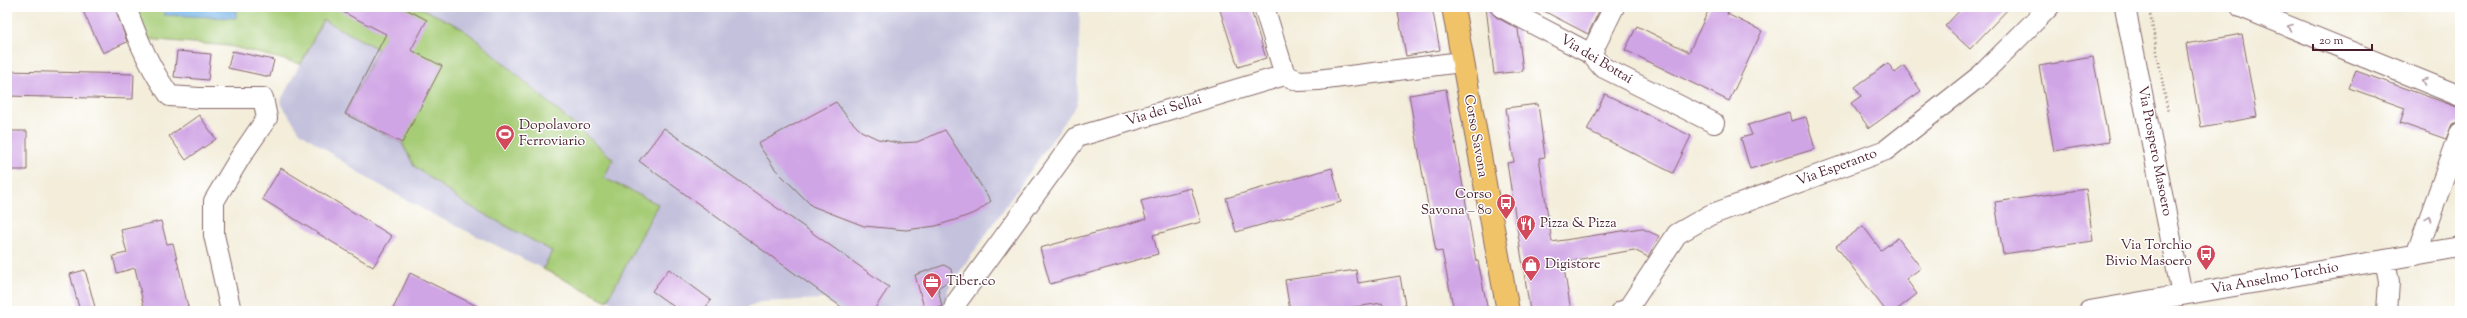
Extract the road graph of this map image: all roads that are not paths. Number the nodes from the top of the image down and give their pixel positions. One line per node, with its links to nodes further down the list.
1 (126, 7): 19 (street)
2 (1264, 7): 11 (street)
3 (1453, 7): 10 (main road, Corso Savona)
4 (1501, 7): 9 (street, Via dei Bottai)
5 (1614, 7): 9 (street)
6 (2049, 7): 22 (street, Via Esperanto)
7 (2125, 7): 18 (street, Via Prospero Masoero)
8 (2241, 7): 12 (street, one-way to 8)
9 (1591, 54): 13 (street, Via dei Bottai)
10 (1461, 62): 11 (street); 21 (main road, Corso Savona)
11 (1285, 76): 20 (street, Via dei Sellai)
12 (2460, 96)
13 (1714, 123)
14 (2460, 133): 16 (street, one-way to 14)
15 (2460, 247): 16 (street, Via Anselmo Torchio)
16 (2416, 255): 17 (street, Via Anselmo Torchio)
17 (2385, 260): 18 (street, Via Anselmo Torchio); 24 (street)
18 (2182, 295): 23 (street, Via Anselmo Torchio)
19 (231, 311)
20 (953, 311)
21 (1508, 311)
22 (1627, 311)
23 (2089, 311)
24 (2386, 311)

